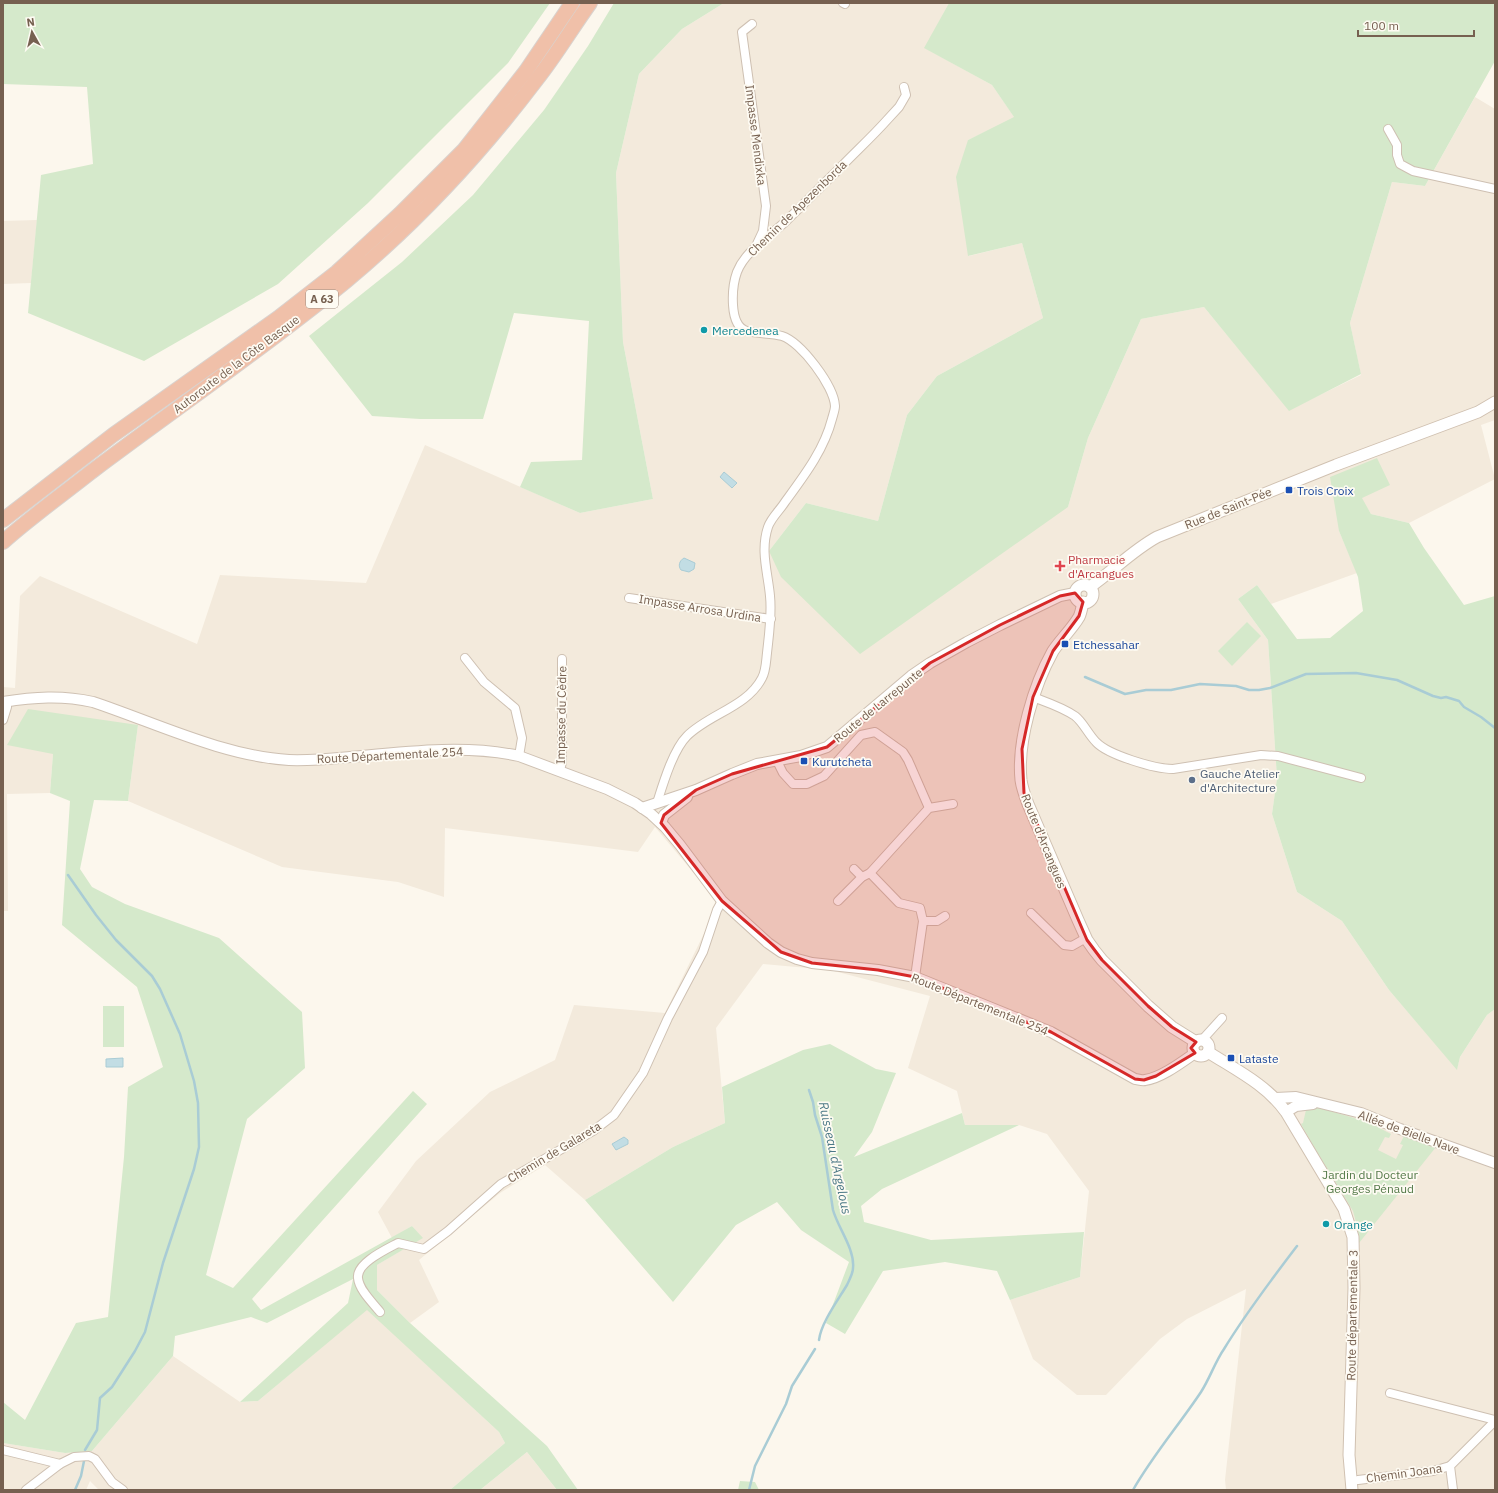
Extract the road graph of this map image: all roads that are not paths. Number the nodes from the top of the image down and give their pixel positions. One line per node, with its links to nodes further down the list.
1 (572, 3): 9 (highway, Autoroute de la Côte Basque / A 63)
2 (590, 3): 10 (highway, Autoroute de la Côte Basque / A 63)
3 (752, 24): 7 (street, Impasse Mendixka)
4 (904, 86): 7 (street, Chemin de Apezenborda)
5 (1388, 129): 6 (street)
6 (1495, 190)
7 (755, 248): 15 (street, Chemin de Apezenborda)
8 (1495, 402): 11 (main road, Rue de Saint-Pée)
9 (3, 520)
10 (3, 542)
11 (1090, 587): 12 (main road); 14 (main road)
12 (1076, 593): 14 (main road); 22 (street, Route de Larrepunte)
13 (629, 598): 15 (street, Impasse Arrosa Urdina)
14 (1083, 602): 18 (main road, Route d'Arcangues)
15 (771, 619): 25 (street, Chemin de Apezenborda)
16 (465, 658): 21 (street)
17 (562, 659): 23 (street, Impasse du Cèdre)
18 (1032, 697): 24 (street); 41 (main road, Route d'Arcangues)
19 (5, 701): 20 (street); 21 (street, Route Départementale 254)
20 (3, 720)
21 (519, 756): 23 (street, Route Départementale 254)
22 (777, 760): 26 (street, Route de Larrepunte); 30 (street)
23 (560, 771): 29 (street, Route Départementale 254)
24 (1361, 778)
25 (664, 779): 27 (street, Chemin de Apezenborda); 27 (street)
26 (696, 790): 27 (street, Route de Larrepunte); 31 (street, Route de Larrepunte)
27 (663, 802): 29 (street, Route de Larrepunte); 31 (street)
28 (953, 804): 30 (street)
29 (642, 808): 32 (street, Route Départementale 254)
30 (929, 808): 34 (street)
31 (667, 812): 32 (street, Route de Larrepunte)
32 (661, 823): 36 (street, Route Départementale 254)
33 (854, 869): 35 (street)
34 (870, 873): 35 (street); 40 (street)
35 (862, 877): 37 (street)
36 (722, 901): 42 (street, Route Départementale 254); 49 (street, Chemin de Galareta)
37 (838, 901)
38 (1031, 913): 41 (street)
39 (945, 916): 40 (street)
40 (923, 921): 42 (street)
41 (1086, 938): 44 (main road, Route d'Arcangues)
42 (915, 977): 44 (street, Route Départementale 254)
43 (1222, 1018): 44 (street)
44 (1198, 1045): 45 (main road, Route départementale 3)
45 (1276, 1098): 46 (street, Allée de Bielle Nave); 47 (main road, Route départementale 3)
46 (1321, 1103): 47 (street, Allée de Bielle Nave); 48 (street, Allée de Bielle Nave)
47 (1286, 1112): 58 (main road, Route départementale 3)
48 (1495, 1163)
49 (380, 1312)
50 (1390, 1393): 51 (street)
51 (1495, 1421): 54 (street)
52 (3, 1450): 53 (street)
53 (60, 1464): 56 (street); 57 (street)
54 (1450, 1466): 55 (street, Chemin Joana); 59 (street)
55 (1358, 1480)
56 (26, 1490)
57 (123, 1490)
58 (1352, 1490)
59 (1453, 1490)

